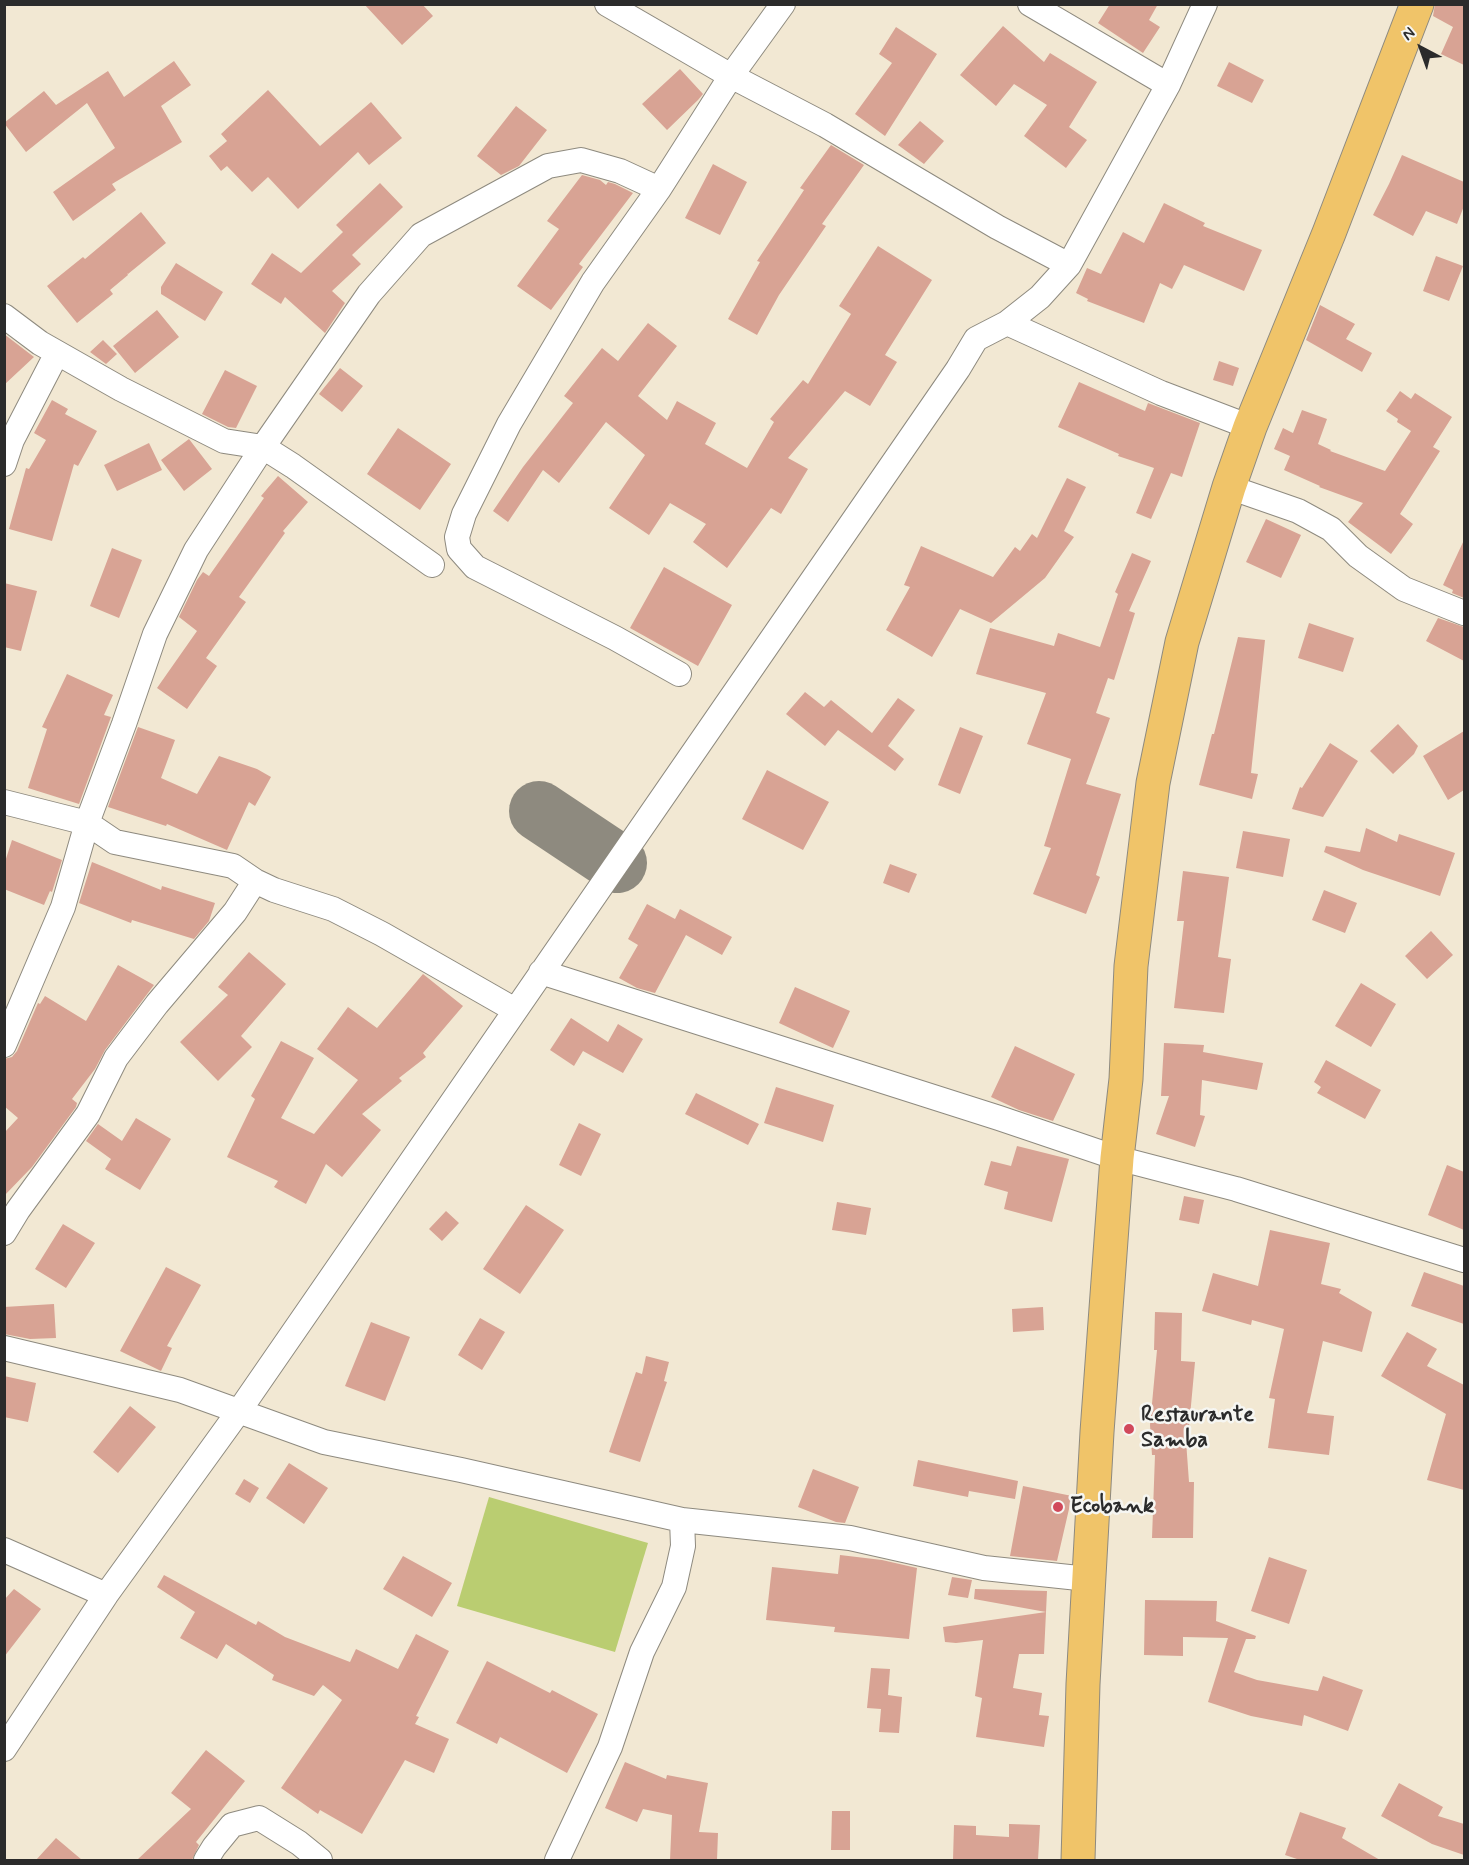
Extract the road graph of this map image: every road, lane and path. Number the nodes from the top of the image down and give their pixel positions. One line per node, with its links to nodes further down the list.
1 (607, 4): 6 (street)
2 (783, 4): 6 (street)
3 (1030, 4): 7 (street)
4 (1205, 4): 7 (street)
5 (1417, 4): 13 (main road)
6 (731, 76): 8 (street); 9 (street)
7 (1168, 85): 9 (street)
8 (659, 189): 14 (street); 19 (street)
9 (1069, 265): 11 (street)
10 (4, 316): 12 (street)
11 (1007, 323): 13 (street); 23 (street)
12 (57, 353): 14 (street); 15 (street)
13 (1250, 427): 16 (main road)
14 (263, 447): 17 (street); 21 (street)
15 (4, 464)
16 (1229, 487): 18 (street); 26 (main road)
17 (432, 565)
18 (1464, 613)
19 (679, 674)
20 (4, 802): 21 (street)
21 (87, 823): 22 (street); 25 (street)
22 (255, 880): 24 (street); 27 (street)
23 (541, 972): 24 (street); 26 (street)
24 (515, 1010): 30 (street)
25 (4, 1045)
26 (1117, 1158): 28 (street); 33 (main road)
27 (4, 1233)
28 (1464, 1260)
29 (4, 1348): 30 (street)
30 (238, 1411): 31 (street); 34 (street)
31 (682, 1520): 33 (street); 38 (street)
32 (4, 1550): 34 (street)
33 (1088, 1579): 39 (main road)
34 (106, 1595): 35 (street)
35 (4, 1749)
36 (207, 1860): 37 (street)
37 (320, 1860)
38 (557, 1860)
39 (1078, 1860)

